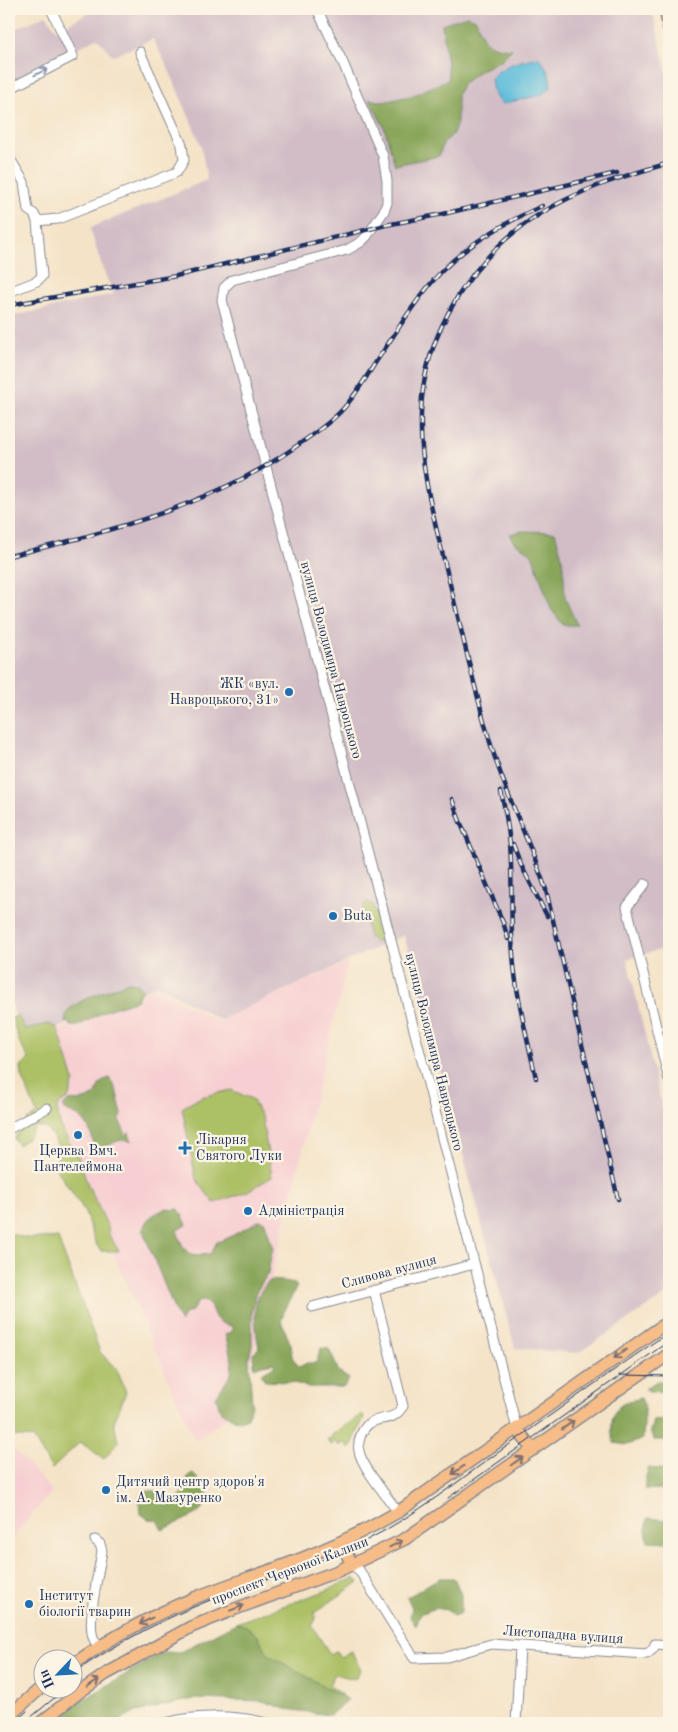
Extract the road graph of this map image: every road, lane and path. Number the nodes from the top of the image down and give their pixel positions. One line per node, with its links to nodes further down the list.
1 (51, 9): 6 (street, one-way to 1)
2 (317, 9): 14 (street, вулиця Володимира Навроцького)
3 (665, 9): 4 (main road)
4 (669, 28)
5 (140, 52): 8 (street)
6 (9, 89)
7 (9, 157): 8 (street)
8 (37, 220): 9 (street)
9 (9, 292)
10 (645, 884): 11 (street)
11 (669, 1080)
12 (47, 1108): 13 (street)
13 (9, 1129)
14 (474, 1264): 15 (street, Сливова вулиця); 19 (street, вулиця Володимира Навроцького)
15 (374, 1290): 16 (street, Сливова вулиця); 21 (street)
16 (312, 1306)
17 (669, 1321): 19 (main road, проспект Червоної Калини, one-way to 19)
18 (669, 1354): 20 (main road, проспект Червоної Калини, one-way to 18)
19 (517, 1429): 20 (main road); 21 (main road, проспект Червоної Калини, one-way to 21)
20 (533, 1450): 24 (main road, проспект Червоної Калини, one-way to 20)
21 (398, 1512): 23 (main road, проспект Червоної Калини)
22 (95, 1540): 27 (street)
23 (340, 1542): 24 (main road); 27 (main road, проспект Червоної Калини, one-way to 27)
24 (352, 1565): 26 (street, Листопадна вулиця); 31 (main road, проспект Червоної Калини, one-way to 24)
25 (669, 1645): 26 (street, Листопадна вулиця)
26 (520, 1647): 34 (street)
27 (98, 1648): 28 (main road, проспект Червоної Калини)
28 (82, 1658)
29 (32, 1696): 30 (main road)
30 (9, 1716)
31 (40, 1723)
32 (165, 1723): 33 (street)
33 (267, 1723)
34 (516, 1723)

